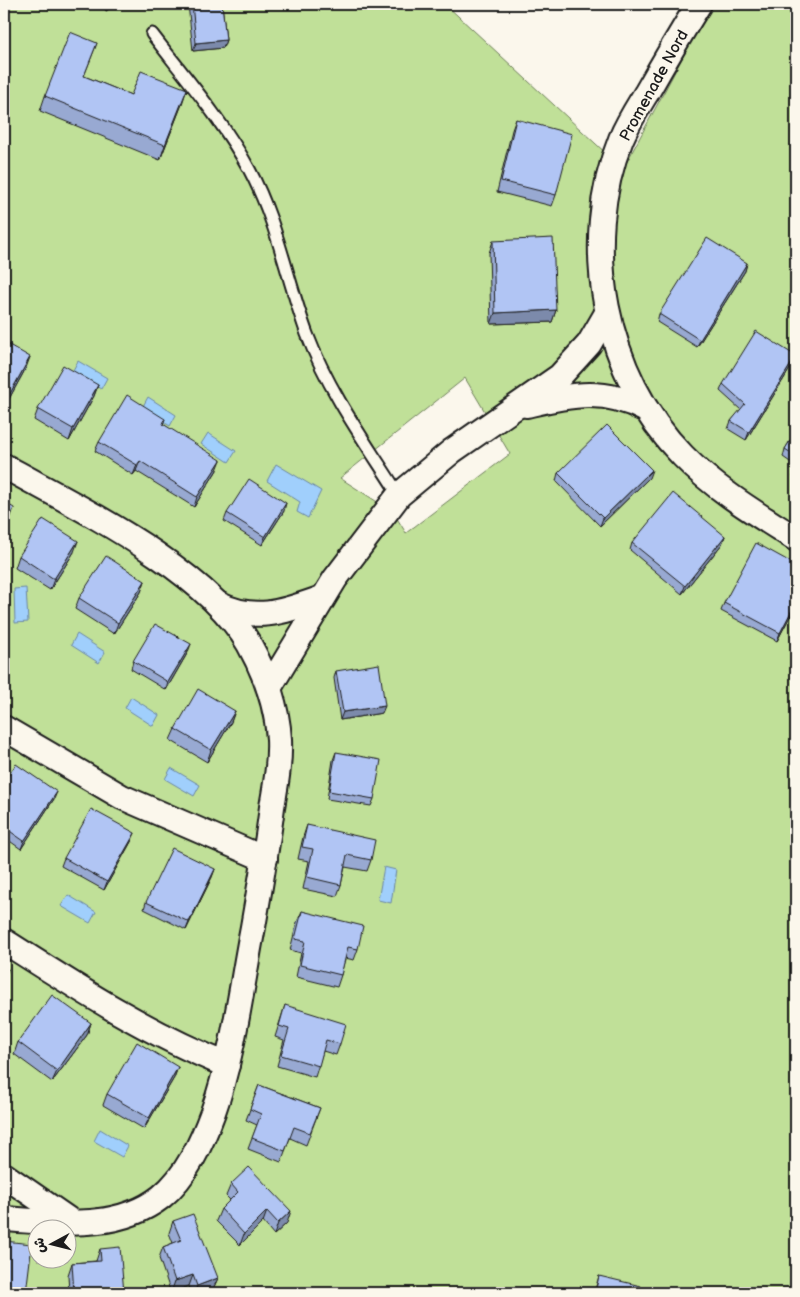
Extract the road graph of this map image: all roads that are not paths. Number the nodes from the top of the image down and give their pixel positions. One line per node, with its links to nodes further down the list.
1 (699, 4): 3 (street, Promenade Nord)
2 (152, 34): 7 (lane)
3 (607, 313): 4 (street); 5 (street, Promenade Nord)
4 (515, 408): 5 (street); 7 (street)
5 (646, 410): 8 (street, Promenade Nord)
6 (4, 466): 10 (street)
7 (399, 495): 9 (street)
8 (796, 539)
9 (322, 598): 10 (street); 11 (street)
10 (216, 603): 11 (street)
11 (269, 688): 13 (street)
12 (4, 728): 13 (street)
13 (265, 859): 15 (street)
14 (4, 941): 15 (street)
15 (227, 1065): 20 (street)
16 (4, 1175): 19 (street)
17 (4, 1219): 18 (street)
18 (28, 1220)
19 (69, 1220)
20 (78, 1222)

